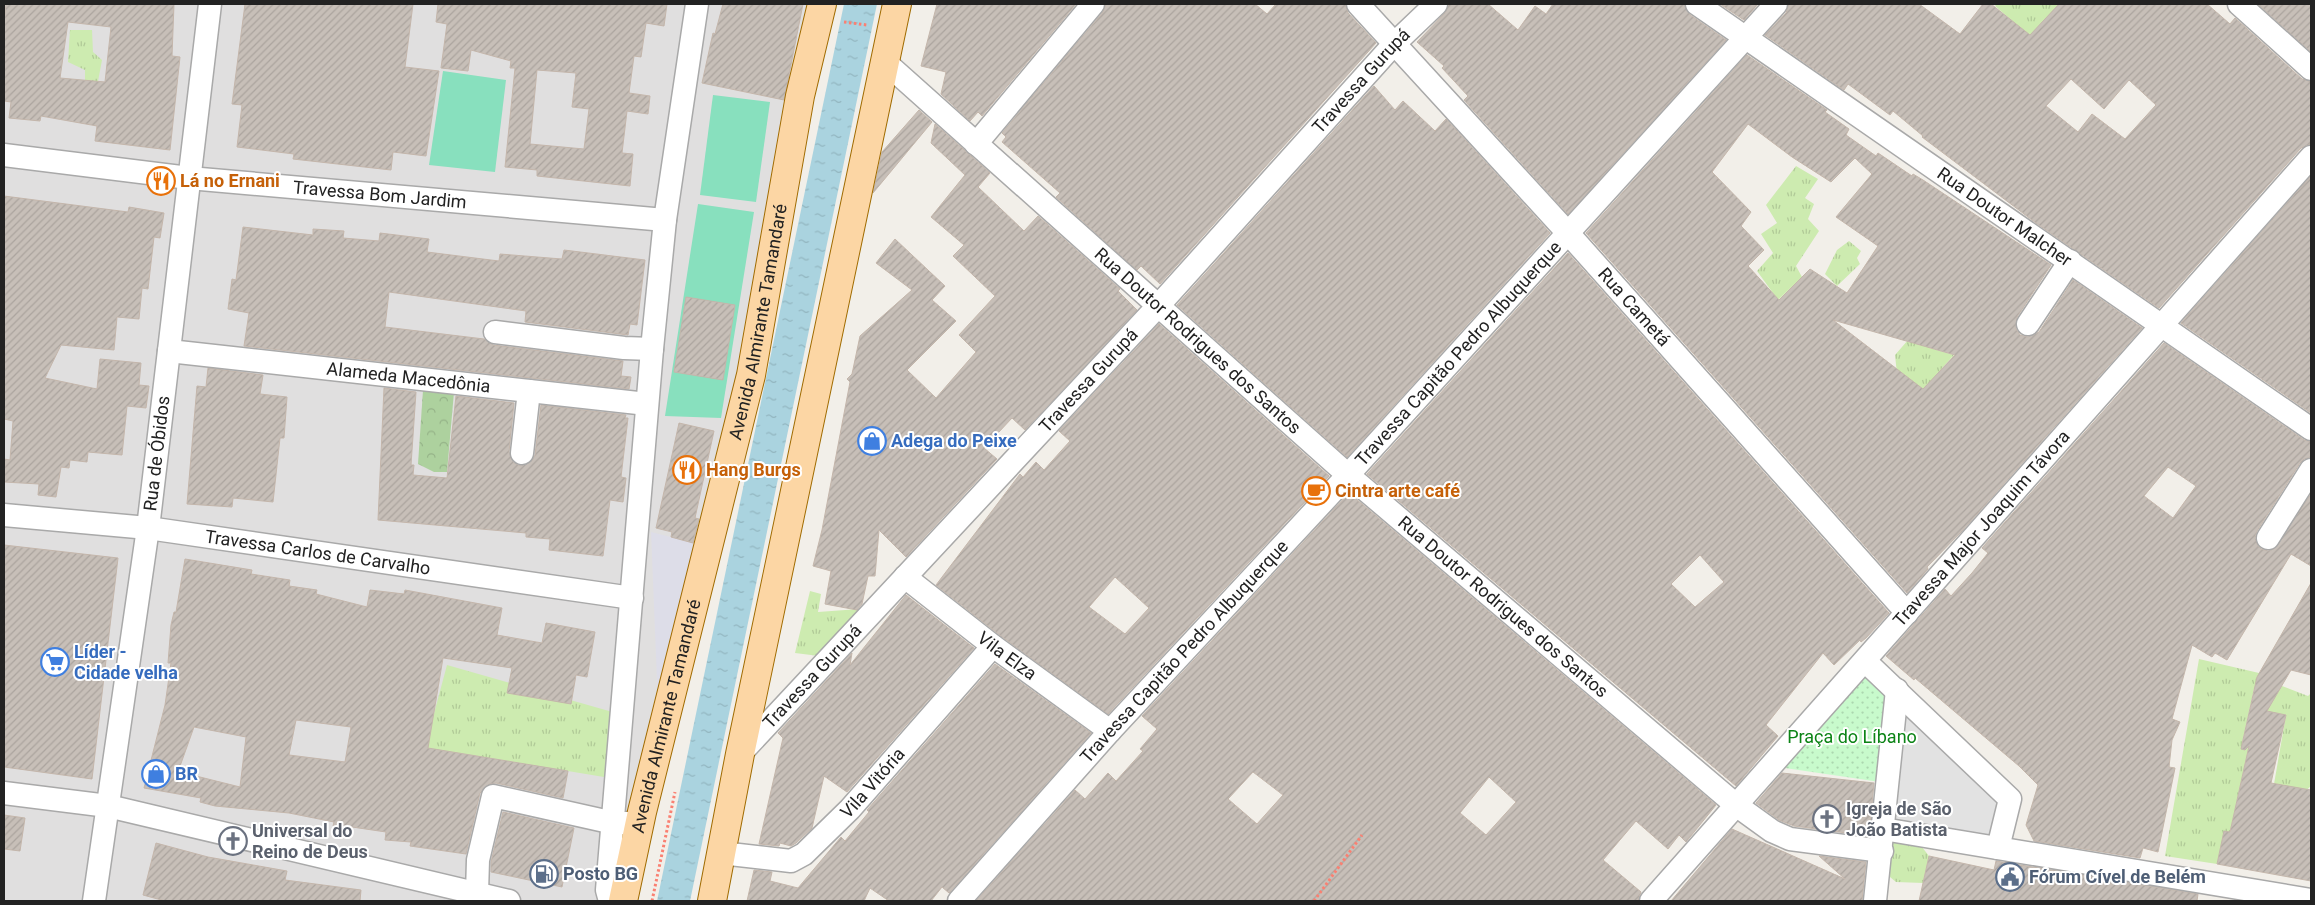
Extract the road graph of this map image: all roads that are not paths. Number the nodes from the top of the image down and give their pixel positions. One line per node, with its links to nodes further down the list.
1 (210, 4): 18 (street, Rua de Óbidos)
2 (697, 4): 19 (street, Avenida Almirante Tamandaré)
3 (897, 4): 13 (main road)
4 (1093, 4): 15 (street)
5 (1358, 4): 12 (street, Rua Cametá)
6 (1436, 4): 12 (street, Travessa Gurupá)
7 (1697, 4): 11 (street, Rua Doutor Malcher)
8 (1776, 4): 11 (street, Travessa Capitão Pedro Albuquerque)
9 (2239, 4): 14 (street)
10 (829, 12): 48 (main road, Avenida Almirante Tamandaré)
11 (1746, 37): 20 (street, Travessa Capitão Pedro Albuquerque); 21 (street, Rua Doutor Malcher)
12 (1394, 44): 20 (street, Rua Cametá); 22 (street, Travessa Gurupá)
13 (885, 62): 15 (street, Rua Doutor Rodrigues dos Santos); 44 (main road)
14 (2311, 69)
15 (976, 144): 22 (street, Rua Doutor Rodrigues dos Santos)
16 (4, 155): 18 (street, Travessa Bom Jardim)
17 (2311, 157): 24 (street, Travessa Major Joaquim Távora)
18 (188, 178): 19 (street, Travessa Bom Jardim); 27 (street, Rua de Óbidos)
19 (665, 220): 26 (street, Avenida Almirante Tamandaré)
20 (1567, 232): 33 (street, Travessa Capitão Pedro Albuquerque); 39 (street, Rua Cametá)
21 (2070, 262): 23 (street); 24 (street, Rua Doutor Malcher)
22 (1159, 305): 33 (street, Rua Doutor Rodrigues dos Santos); 37 (street, Travessa Gurupá)
23 (2028, 324)
24 (2162, 326): 30 (street, Rua Doutor Malcher); 39 (street, Travessa Major Joaquim Távora)
25 (495, 332): 26 (street)
26 (652, 349): 29 (street, Avenida Almirante Tamandaré)
27 (169, 351): 28 (street, Alameda Macedônia); 35 (street, Rua de Óbidos)
28 (529, 391): 29 (street, Alameda Macedônia); 31 (street)
29 (647, 404): 38 (street, Avenida Almirante Tamandaré)
30 (2311, 429)
31 (522, 453)
32 (2311, 470): 36 (street)
33 (1348, 475): 43 (street, Travessa Capitão Pedro Albuquerque); 46 (street, Rua Doutor Rodrigues dos Santos)
34 (4, 516): 35 (street, Travessa Carlos de Carvalho)
35 (148, 528): 38 (street, Travessa Carlos de Carvalho); 47 (street, Rua de Óbidos)
36 (2268, 538)
37 (905, 577): 40 (street, Vila Elza); 44 (street, Travessa Gurupá)
38 (632, 598): 48 (street, Avenida Almirante Tamandaré)
39 (1908, 612): 41 (street, Travessa Major Joaquim Távora)
40 (994, 646): 43 (street, Vila Elza); 51 (street, Vila Vitória)
41 (1865, 661): 42 (street); 46 (street, Travessa Major Joaquim Távora)
42 (1897, 690): 49 (street); 50 (street)
43 (1110, 731): 59 (street, Travessa Capitão Pedro Albuquerque)
44 (740, 754): 51 (main road)
45 (4, 793): 47 (street)
46 (1736, 805): 49 (street, Rua Doutor Rodrigues dos Santos); 60 (street, Travessa Major Joaquim Távora)
47 (108, 806): 52 (street); 54 (street, Rua de Óbidos)
48 (627, 823): 52 (street); 56 (street, Avenida Almirante Tamandaré); 57 (main road, Avenida Almirante Tamandaré)
49 (1882, 840): 50 (street, Rua Doutor Rodrigues dos Santos); 61 (street)
50 (1998, 848): 53 (street, Rua Doutor Rodrigues dos Santos)
51 (721, 853): 58 (main road)
52 (476, 893): 55 (street)
53 (2311, 900)
54 (94, 901)
55 (510, 901)
56 (610, 901)
57 (623, 901)
58 (712, 901)
59 (959, 901)
60 (1651, 901)
61 (1875, 901)

